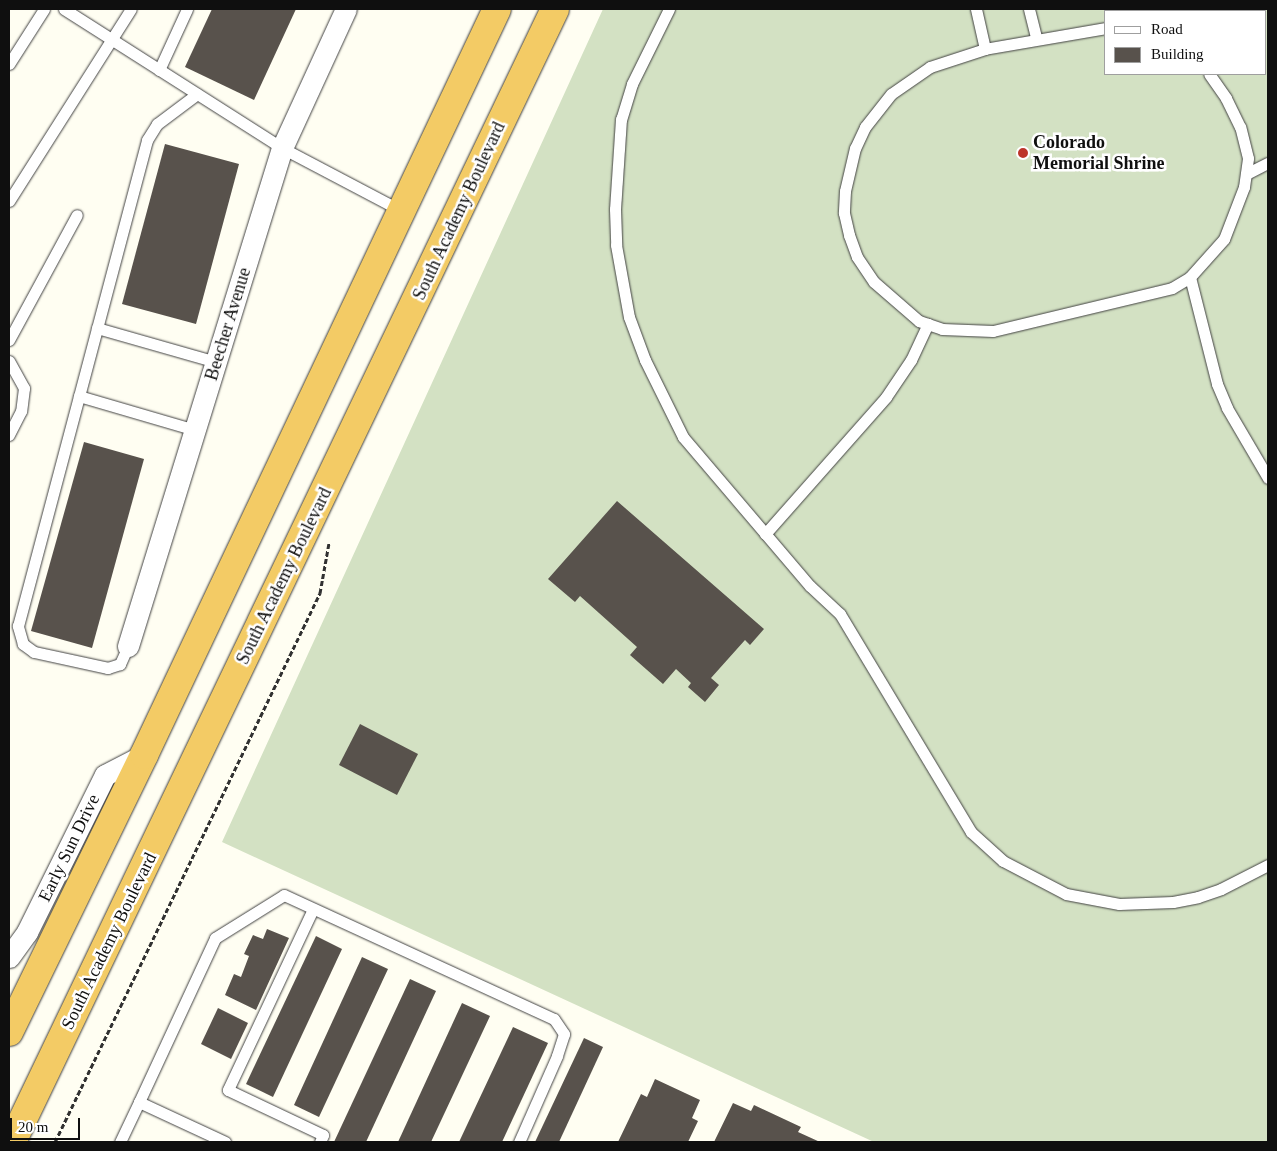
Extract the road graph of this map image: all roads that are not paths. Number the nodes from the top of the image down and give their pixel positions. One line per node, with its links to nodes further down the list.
1 (44, 9): 15 (lane)
2 (64, 9): 13 (lane)
3 (131, 9): 13 (lane)
4 (187, 9): 16 (lane)
5 (346, 9): 19 (street, Beecher Avenue)
6 (497, 9): 23 (highway)
7 (555, 9): 43 (highway, South Academy Boulevard)
8 (669, 9): 35 (lane)
9 (976, 9): 14 (lane)
10 (1029, 9): 12 (lane)
11 (1104, 28): 12 (lane)
12 (1036, 38): 14 (lane)
13 (112, 39): 16 (lane); 22 (lane)
14 (985, 49): 26 (lane)
15 (9, 64)
16 (159, 70): 18 (lane)
17 (1210, 75): 21 (lane)
18 (197, 94): 19 (lane); 27 (lane)
19 (282, 148): 23 (lane); 30 (street, Beecher Avenue)
20 (1268, 163): 21 (lane)
21 (1246, 174): 25 (lane)
22 (9, 201)
23 (402, 211): 37 (highway)
24 (77, 216): 28 (lane)
25 (1190, 277): 26 (lane); 34 (lane)
26 (928, 324): 35 (lane)
27 (97, 328): 30 (lane); 31 (lane)
28 (9, 340)
29 (9, 361): 33 (lane)
30 (216, 362): 32 (street, Beecher Avenue)
31 (79, 396): 32 (lane); 36 (lane)
32 (195, 430): 36 (street, Beecher Avenue)
33 (9, 435)
34 (1268, 478)
35 (765, 534): 38 (lane)
36 (128, 646)
37 (144, 755): 40 (street, Early Sun Drive); 41 (highway)
38 (1268, 865)
39 (314, 909): 42 (lane); 46 (lane); 47 (lane)
40 (9, 957)
41 (9, 1032)
42 (139, 1102): 44 (lane); 45 (lane)
43 (12, 1142)
44 (120, 1142)
45 (225, 1142)
46 (320, 1142)
47 (519, 1142)

